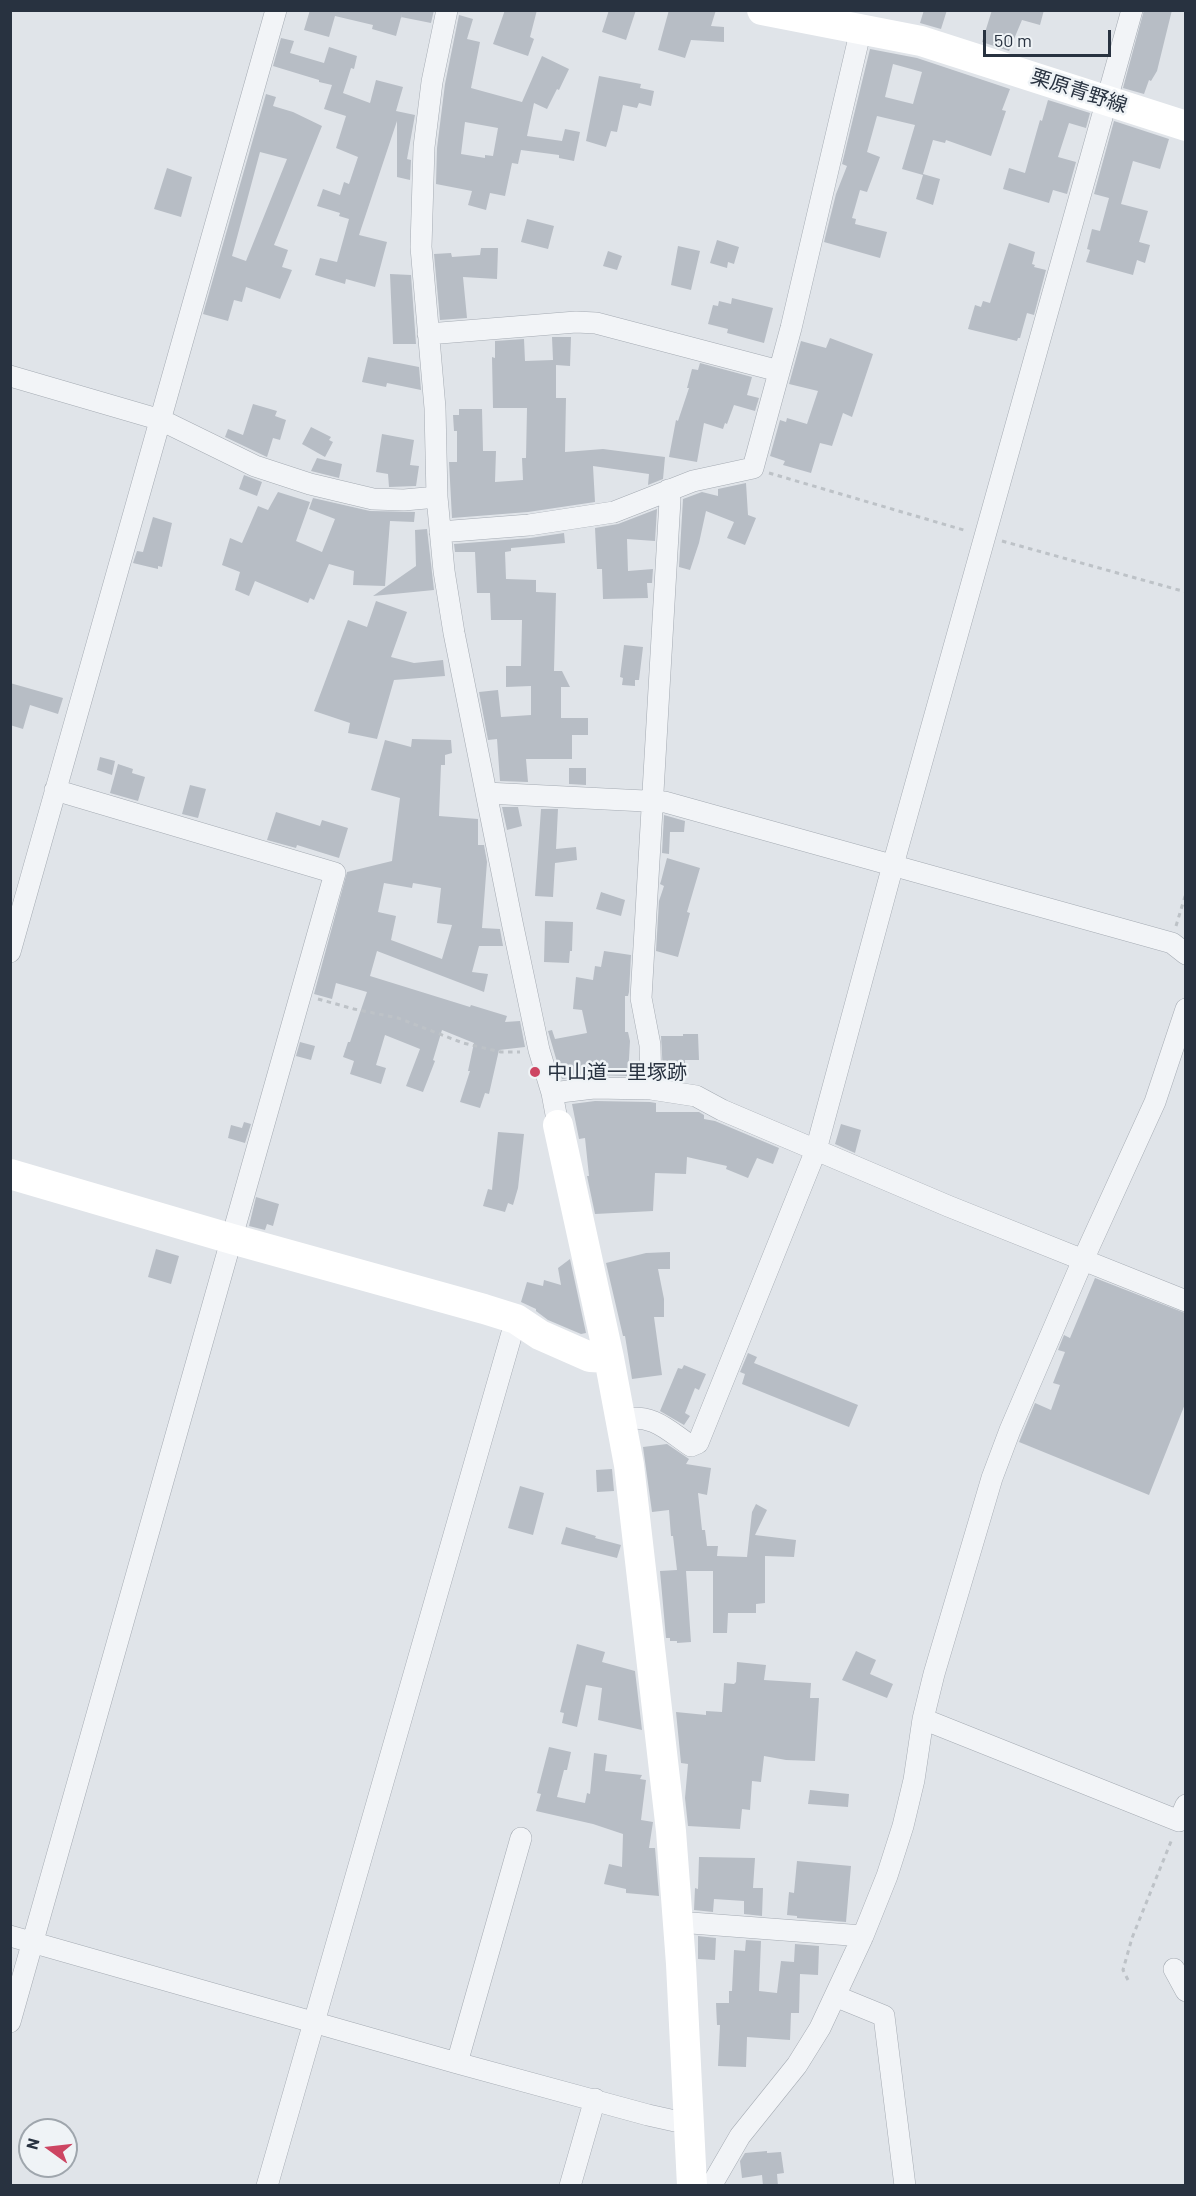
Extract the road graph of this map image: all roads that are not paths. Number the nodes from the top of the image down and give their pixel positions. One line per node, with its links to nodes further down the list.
1 (276, 10): 11 (street)
2 (447, 10): 8 (street)
3 (1132, 10): 6 (street)
4 (764, 11): 5 (street, 栗原青野線)
5 (861, 29): 6 (street, 栗原青野線); 9 (street)
6 (1106, 100): 7 (street, 栗原青野線); 18 (street)
7 (1185, 126)
8 (428, 334): 9 (street); 13 (street)
9 (779, 371): 12 (street)
10 (10, 376): 11 (street)
11 (161, 420): 13 (street); 15 (street)
12 (668, 490): 14 (street); 17 (street)
13 (437, 497): 14 (street)
14 (441, 532): 16 (street)
15 (55, 790): 20 (street); 27 (street)
16 (486, 793): 17 (street); 23 (street)
17 (653, 800): 18 (street); 22 (street)
18 (893, 865): 19 (street); 25 (street)
19 (1179, 949)
20 (10, 952)
21 (1185, 1010): 28 (street)
22 (651, 1089): 23 (street); 25 (street)
23 (552, 1093): 24 (street)
24 (558, 1125): 31 (street)
25 (816, 1150): 28 (street); 32 (street)
26 (10, 1174): 27 (street)
27 (232, 1239): 30 (street); 39 (street)
28 (1083, 1260): 29 (street); 33 (street)
29 (1185, 1301)
30 (516, 1319): 31 (street); 44 (street)
31 (609, 1358): 32 (street)
32 (622, 1419): 36 (street)
33 (923, 1719): 34 (street); 38 (street)
34 (1182, 1813)
35 (521, 1838): 45 (street)
36 (678, 1922): 38 (street); 47 (street)
37 (10, 1936): 39 (street)
38 (863, 1936): 42 (street)
39 (33, 1942): 43 (street); 44 (street)
40 (1174, 1969): 41 (street)
41 (1185, 1991)
42 (835, 1995): 51 (street); 52 (street)
43 (10, 2022)
44 (316, 2023): 45 (street); 48 (street)
45 (457, 2063): 46 (street)
46 (595, 2099): 47 (street); 49 (street)
47 (689, 2122): 50 (street)
48 (267, 2186)
49 (570, 2186)
50 (692, 2186)
51 (711, 2186)
52 (904, 2186)

